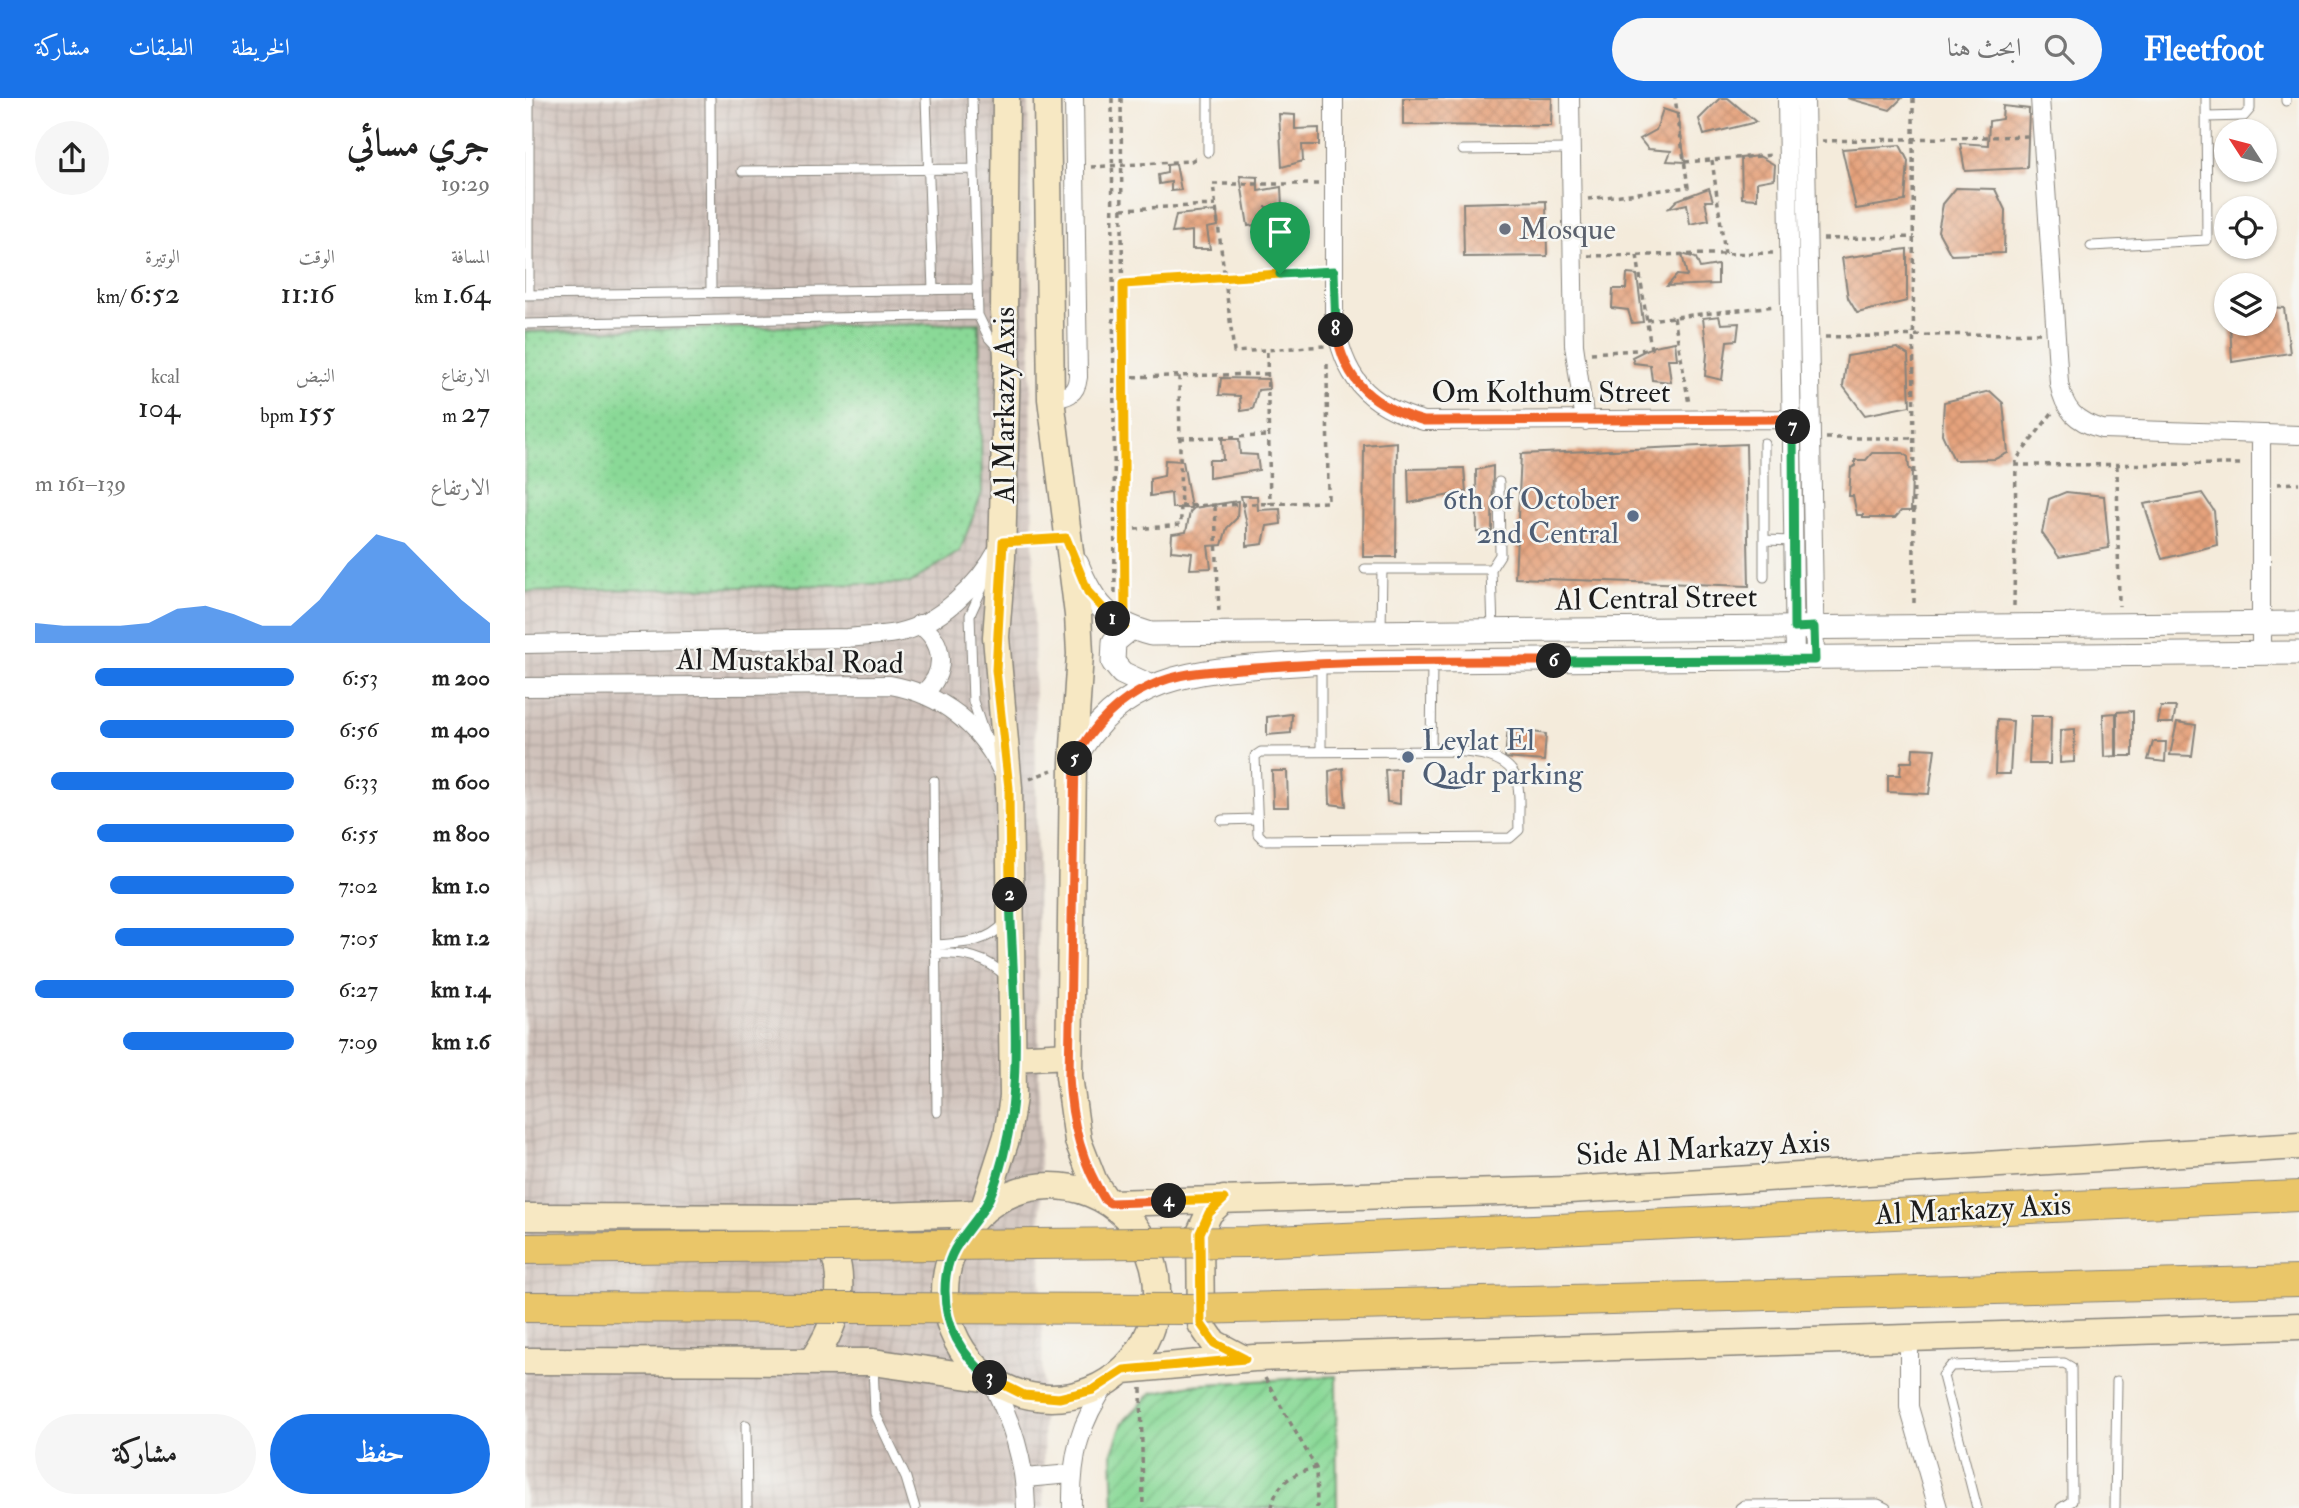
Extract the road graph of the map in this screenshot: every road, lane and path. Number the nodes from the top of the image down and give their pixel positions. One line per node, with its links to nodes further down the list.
1 (529, 98): 53 (lane)
2 (711, 98): 52 (lane)
3 (926, 98): 33 (lane)
4 (972, 98): 34 (lane)
5 (1006, 98): 64 (main road, Al Markazy Axis)
6 (1047, 98): 68 (main road, Al Markazy Axis)
7 (1074, 98): 32 (street)
8 (1112, 98): 31 (path)
9 (1121, 98): 30 (path)
10 (1208, 98): 26 (lane)
11 (1334, 98): 36 (street, Om Kolthum Street)
12 (1570, 98): 24 (street)
13 (1675, 98): 29 (path)
14 (1787, 98): 27 (street)
15 (1805, 98): 23 (street)
16 (1913, 98): 22 (path)
17 (2040, 98): 21 (street)
18 (2206, 98): 20 (lane)
19 (2250, 98): 20 (lane)
20 (2207, 117): 42 (lane)
21 (2041, 136): 22 (path); 59 (street)
22 (1913, 139): 23 (path); 40 (path)
23 (1806, 141): 41 (street)
24 (1570, 149): 25 (lane); 37 (street)
25 (1463, 150)
26 (1208, 152): 30 (path)
27 (1788, 154): 28 (path); 43 (street)
28 (1712, 160): 29 (path); 44 (path)
29 (1685, 162): 37 (path)
30 (1122, 165): 31 (path); 39 (path)
31 (1113, 166): 32 (path); 100 (path)
32 (1075, 167): 68 (street)
33 (927, 169): 34 (lane); 35 (lane); 51 (lane)
34 (973, 169): 50 (lane)
35 (743, 171)
36 (1334, 184): 38 (path); 47 (street, Om Kolthum Street)
37 (1571, 201): 46 (street)
38 (1216, 205): 39 (path); 48 (path)
39 (1122, 209): 49 (path)
40 (1914, 237): 41 (path); 60 (path)
41 (1807, 240): 61 (street)
42 (2091, 246)
43 (1790, 253): 44 (path); 54 (street)
44 (1725, 254): 45 (path)
45 (1637, 255): 46 (path); 57 (path)
46 (1572, 256): 63 (street)
47 (1334, 271): 48 (path); 72 (street, Om Kolthum Street)
48 (1225, 278): 49 (path); 62 (path)
49 (1123, 284): 67 (path)
50 (977, 289): 51 (lane); 55 (lane)
51 (933, 290): 52 (lane)
52 (711, 293): 53 (lane)
53 (527, 295)
54 (1791, 305): 56 (path); 70 (street)
55 (978, 315): 58 (lane); 64 (lane)
56 (1674, 317): 57 (path); 71 (path)
57 (1647, 320): 63 (path)
58 (525, 324)
59 (2056, 333): 60 (path); 69 (street)
60 (1914, 335): 61 (path); 77 (path)
61 (1808, 337): 78 (street)
62 (1267, 351): 65 (path); 84 (path)
63 (1575, 354): 72 (street)
64 (1007, 356): 91 (main road, Al Markazy Axis)
65 (1268, 374): 66 (path); 75 (path)
66 (1179, 376): 67 (path); 76 (path)
67 (1123, 377): 87 (path)
68 (1051, 399): 88 (main road, Al Markazy Axis)
69 (2063, 400): 73 (street); 81 (path)
70 (1793, 419): 71 (street, Om Kolthum Street); 90 (street)
71 (1692, 420): 72 (street, Om Kolthum Street)
72 (1585, 421)
73 (2261, 434): 74 (street); 80 (street)
74 (2299, 435)
75 (1269, 436): 76 (path); 84 (path)
76 (1180, 438): 85 (path)
77 (1915, 438): 78 (path); 102 (path)
78 (1810, 439): 103 (street)
79 (1764, 443): 89 (lane)
80 (2261, 463): 82 (path); 96 (street)
81 (2015, 465): 82 (path); 101 (path)
82 (2117, 465): 99 (path)
83 (1499, 482): 94 (lane)
84 (1271, 504): 86 (path)
85 (1181, 506): 86 (path); 87 (path)
86 (1215, 506): 106 (path)
87 (1125, 530): 100 (path)
88 (1066, 538): 91 (path); 100 (street); 118 (main road, Al Markazy Axis)
89 (1764, 540): 90 (lane); 95 (lane)
90 (1794, 541): 103 (street)
91 (1002, 550): 98 (street, Al Mustakbal Road); 120 (main road, Al Markazy Axis)
92 (1365, 569): 93 (lane)
93 (1382, 569): 94 (lane); 105 (lane)
94 (1490, 569): 104 (lane)
95 (1764, 577)
96 (2261, 623): 97 (street, Al Central Street); 99 (street, Al Central Street); 108 (street)
97 (2299, 623)
98 (919, 624): 107 (street, Al Mustakbal Road); 115 (street)
99 (2119, 624): 101 (street, Al Central Street)
100 (1124, 625): 106 (street, Al Central Street); 113 (street)
101 (2014, 625): 102 (street, Al Central Street)
102 (1914, 626): 103 (street, Al Central Street)
103 (1804, 627): 104 (street, Al Central Street); 110 (street)
104 (1493, 631): 105 (street, Al Central Street)
105 (1381, 633): 106 (street, Al Central Street)
106 (1219, 635)
107 (525, 644)
108 (2261, 653): 109 (street, Al Central Street); 110 (street, Al Central Street)
109 (2299, 653)
110 (1805, 660): 112 (street, Al Central Street)
111 (1321, 662): 112 (street, Al Central Street); 113 (street, Al Central Street); 116 (lane)
112 (1432, 662): 117 (lane)
113 (1150, 686): 118 (street, Al Central Street)
114 (525, 687): 115 (street, Al Mustakbal Road)
115 (924, 693): 120 (street, Al Mustakbal Road)
116 (1321, 751): 117 (lane); 121 (lane)
117 (1431, 751): 121 (lane)
118 (1073, 762): 120 (path); 126 (main road, Al Markazy Axis)
119 (934, 781): 124 (lane)
120 (1009, 788): 123 (main road, Al Markazy Axis)
121 (1257, 819): 122 (lane)
122 (1222, 820)
123 (1011, 916): 124 (lane); 125 (main road, Al Markazy Axis)
124 (935, 950): 125 (lane); 128 (lane)
125 (1012, 983): 127 (main road, Al Markazy Axis)
126 (1069, 1055): 127 (main road); 132 (main road, Al Markazy Axis)
127 (1013, 1058): 133 (main road, Al Markazy Axis)
128 (937, 1112)
129 (2299, 1146): 131 (main road, Side Al Markazy Axis)
130 (2299, 1196): 136 (highway, Al Markazy Axis, bridge)
131 (1224, 1199): 132 (main road, Side Al Markazy Axis); 141 (main road)
132 (1108, 1201): 133 (main road); 145 (main road)
133 (981, 1212): 135 (main road); 146 (main road)
134 (525, 1217): 135 (main road)
135 (815, 1218): 143 (main road)
136 (525, 1249)
137 (2299, 1281): 138 (highway, bridge)
138 (525, 1307)
139 (2299, 1326): 140 (main road)
140 (1909, 1340): 141 (main road); 165 (street)
141 (1249, 1359): 145 (main road); 149 (path)
142 (525, 1361): 143 (main road)
143 (811, 1362): 144 (main road)
144 (873, 1362): 146 (main road); 157 (lane)
145 (1124, 1373): 146 (main road); 150 (street); 160 (path)
146 (991, 1379): 151 (street)
147 (2117, 1381): 168 (lane)
148 (746, 1425): 156 (lane)
149 (1316, 1468): 161 (path); 162 (path)
150 (1071, 1474): 151 (street); 159 (street)
151 (1025, 1478): 158 (street)
152 (1762, 1506): 153 (lane); 163 (lane)
153 (1791, 1506): 154 (lane)
154 (1825, 1506): 155 (lane)
155 (1854, 1506): 164 (lane)
156 (747, 1508)
157 (915, 1508)
158 (1026, 1508)
159 (1072, 1508)
160 (1143, 1508)
161 (1272, 1508)
162 (1317, 1508)
163 (1740, 1508)
164 (1886, 1508)
165 (1938, 1508)
166 (1977, 1508): 167 (lane)
167 (2061, 1508)
168 (2115, 1508)

